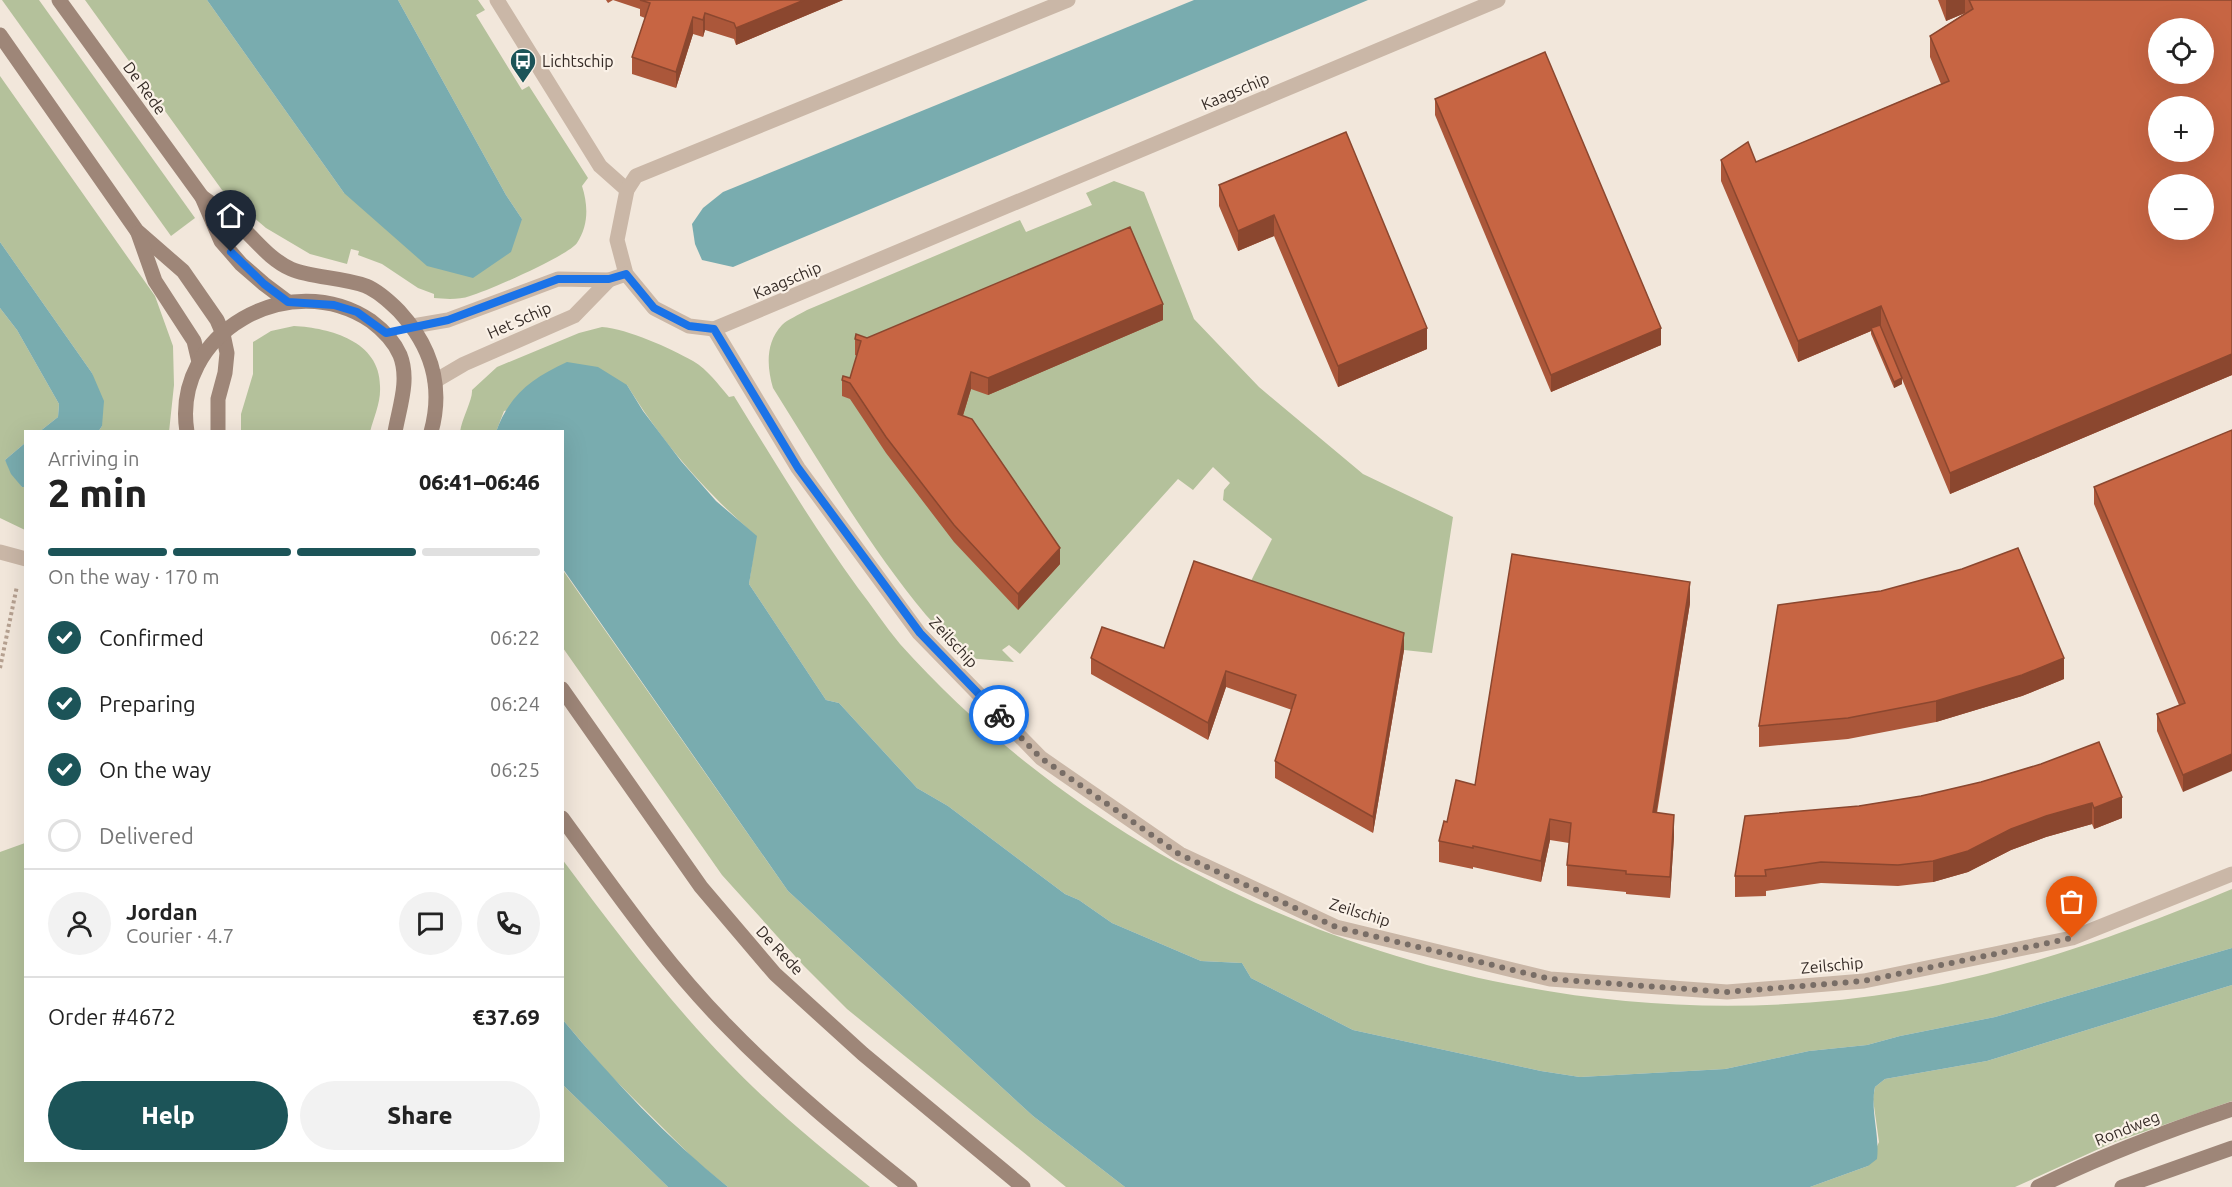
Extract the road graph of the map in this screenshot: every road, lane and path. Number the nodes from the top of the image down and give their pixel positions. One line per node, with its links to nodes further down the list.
1 (59, 0): 7 (main road, De Rede)
2 (497, 0): 6 (street)
3 (1068, 0): 6 (street)
4 (1498, 0): 13 (street, Kaagschip)
5 (0, 35): 8 (main road)
6 (627, 190): 9 (street)
7 (202, 198): 11 (main road, De Rede); 12 (main road, De Rede)
8 (137, 231): 15 (main road); 16 (main road)
9 (626, 274): 10 (street, Het Schip); 13 (street)
10 (609, 279): 12 (street, Het Schip); 17 (street, Het Schip)
11 (288, 302): 14 (main road); 15 (main road)
12 (413, 326): 14 (main road); 17 (main road)
13 (714, 329): 28 (street, Zeilschip)
14 (386, 333): 20 (main road)
15 (223, 334): 16 (main road); 19 (main road)
16 (199, 362): 18 (main road)
17 (435, 381): 21 (main road)
18 (187, 430)
19 (218, 430)
20 (395, 430)
21 (431, 430)
22 (0, 552): 23 (street)
23 (24, 559)
24 (24, 563): 25 (path)
25 (0, 668)
26 (564, 692): 32 (main road, De Rede)
27 (564, 821): 31 (main road)
28 (2232, 874)
29 (2232, 1109): 33 (main road, Rondweg)
30 (2232, 1148): 34 (main road)
31 (910, 1187)
32 (1023, 1187)
33 (2038, 1187)
34 (2122, 1187)

